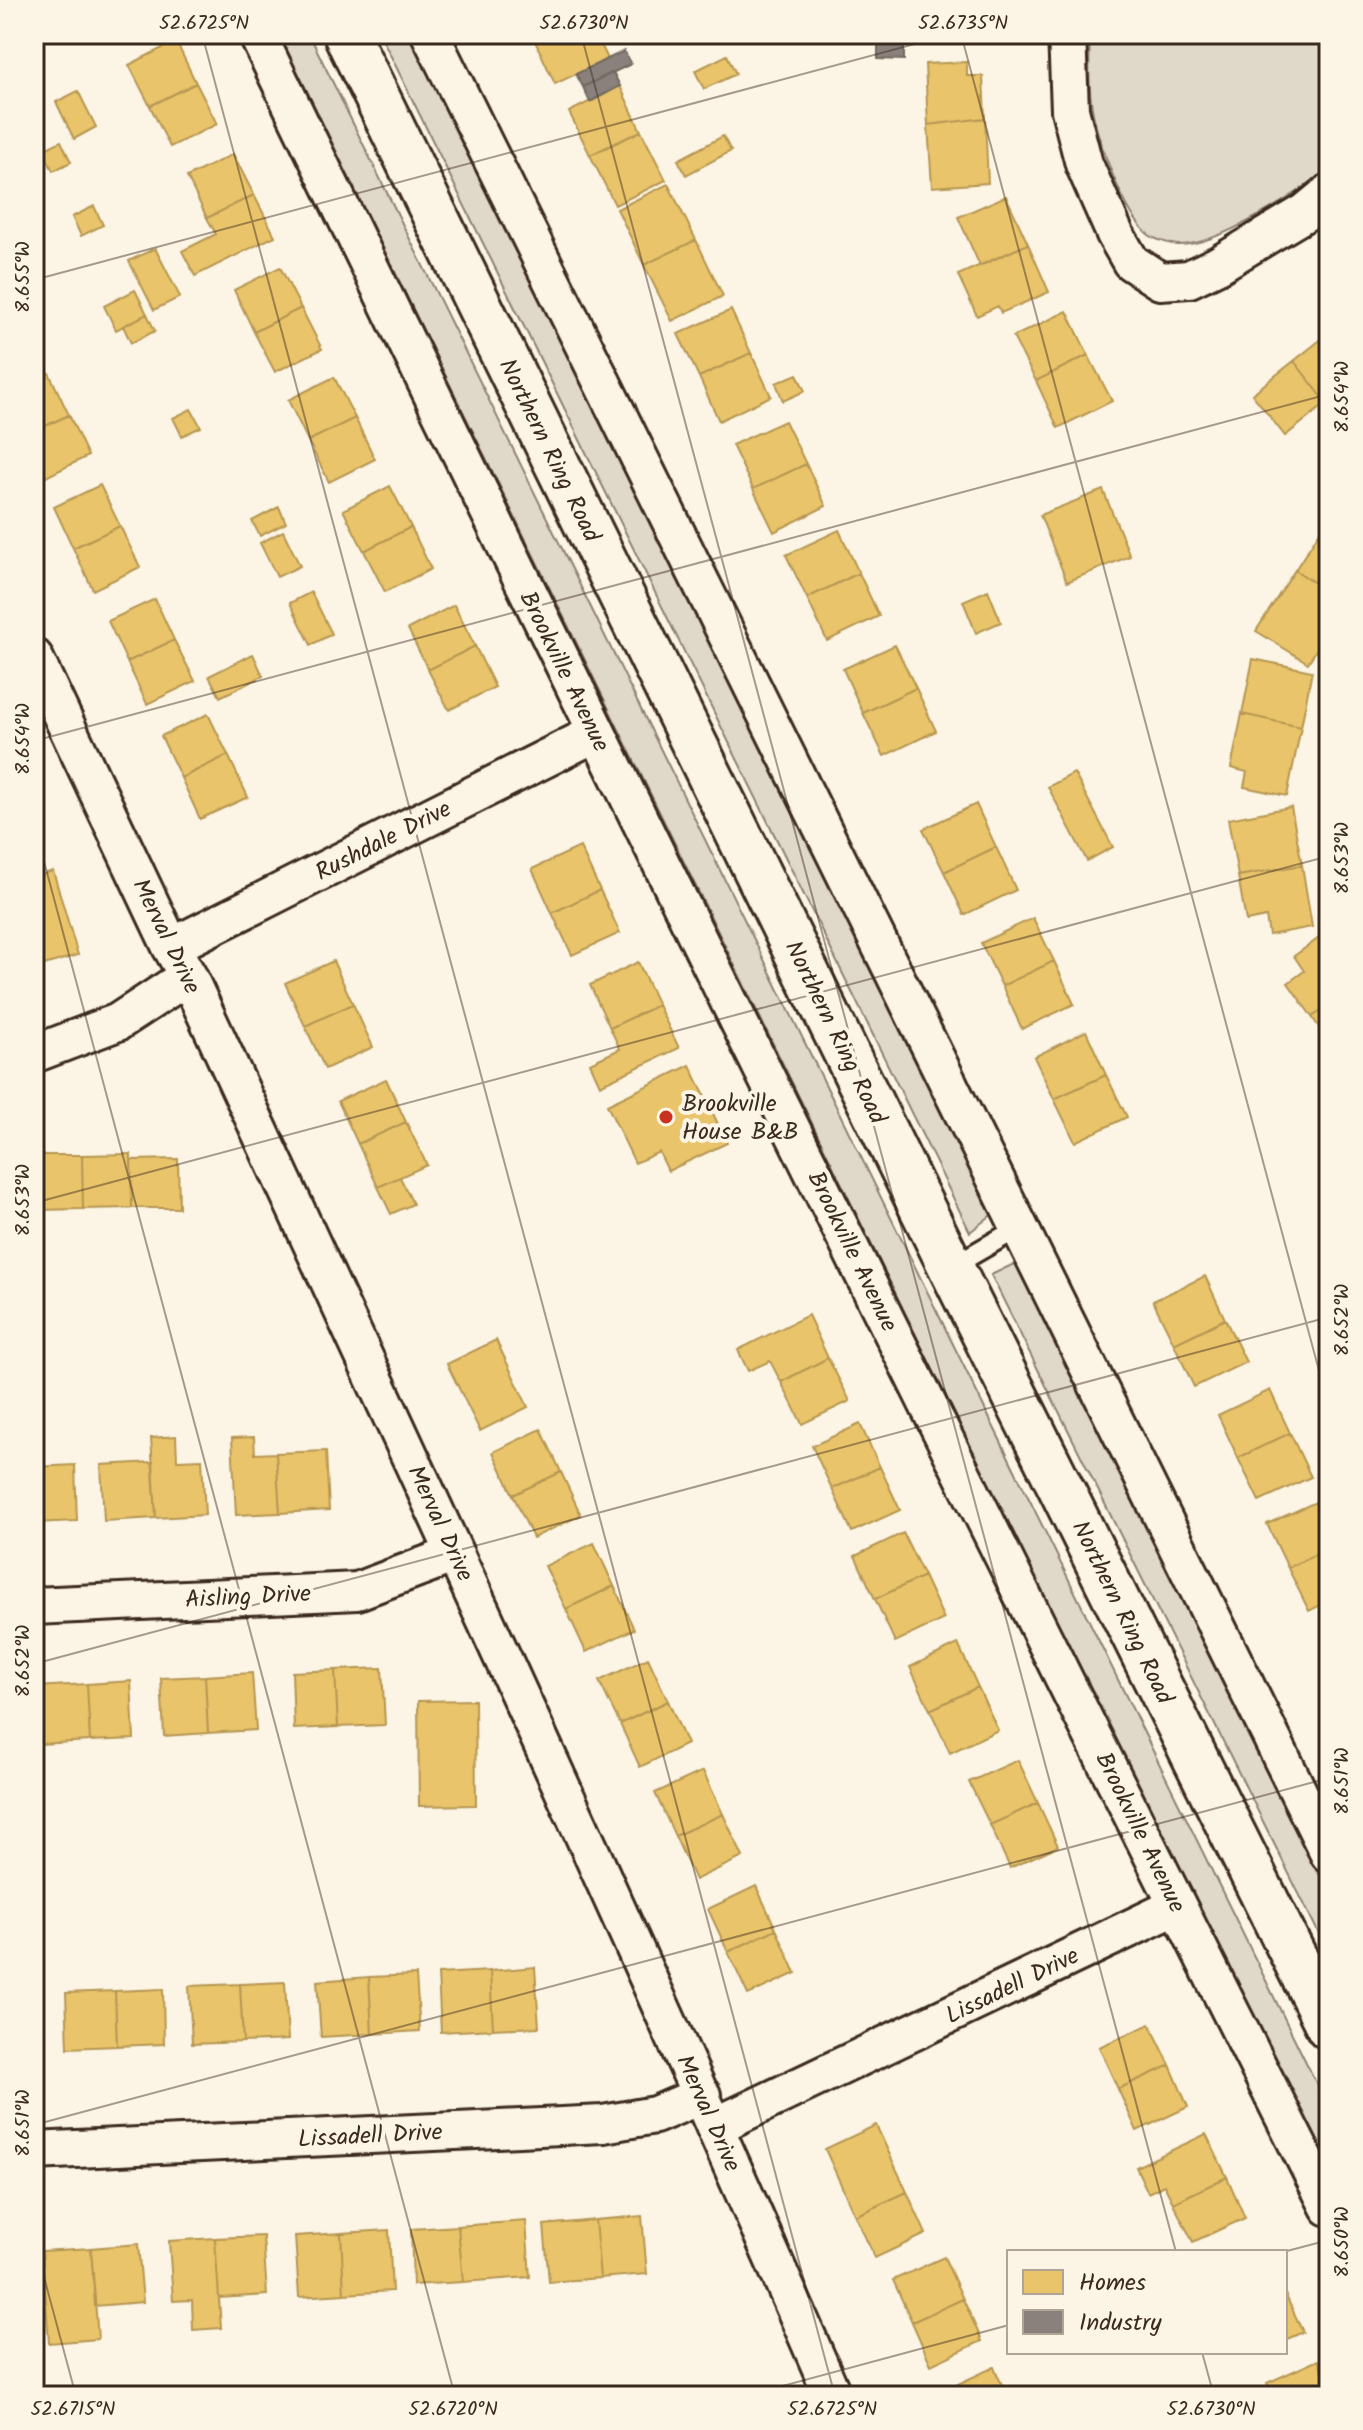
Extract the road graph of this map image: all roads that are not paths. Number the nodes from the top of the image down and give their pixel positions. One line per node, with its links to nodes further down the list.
1 (257, 34): 7 (street, Brookville Avenue)
2 (346, 34): 11 (main road, Northern Ring Road)
3 (430, 34): 10 (street)
4 (1067, 34): 5 (street)
5 (1329, 193)
6 (34, 657): 8 (street, Merval Drive)
7 (596, 733): 8 (street, Rushdale Drive); 15 (street, Brookville Avenue)
8 (179, 961): 9 (street, Rushdale Drive); 12 (street, Merval Drive)
9 (34, 1054)
10 (1020, 1227): 11 (lane); 14 (street)
11 (951, 1267): 16 (main road, Northern Ring Road)
12 (455, 1554): 13 (street, Aisling Drive); 17 (street, Merval Drive)
13 (34, 1606)
14 (1329, 1854)
15 (1177, 1906): 17 (street, Lissadell Drive); 19 (street, Brookville Avenue)
16 (1329, 2027)
17 (709, 2111): 18 (street, Lissadell Drive); 20 (street, Merval Drive)
18 (34, 2151)
19 (1329, 2207)
20 (833, 2396)

